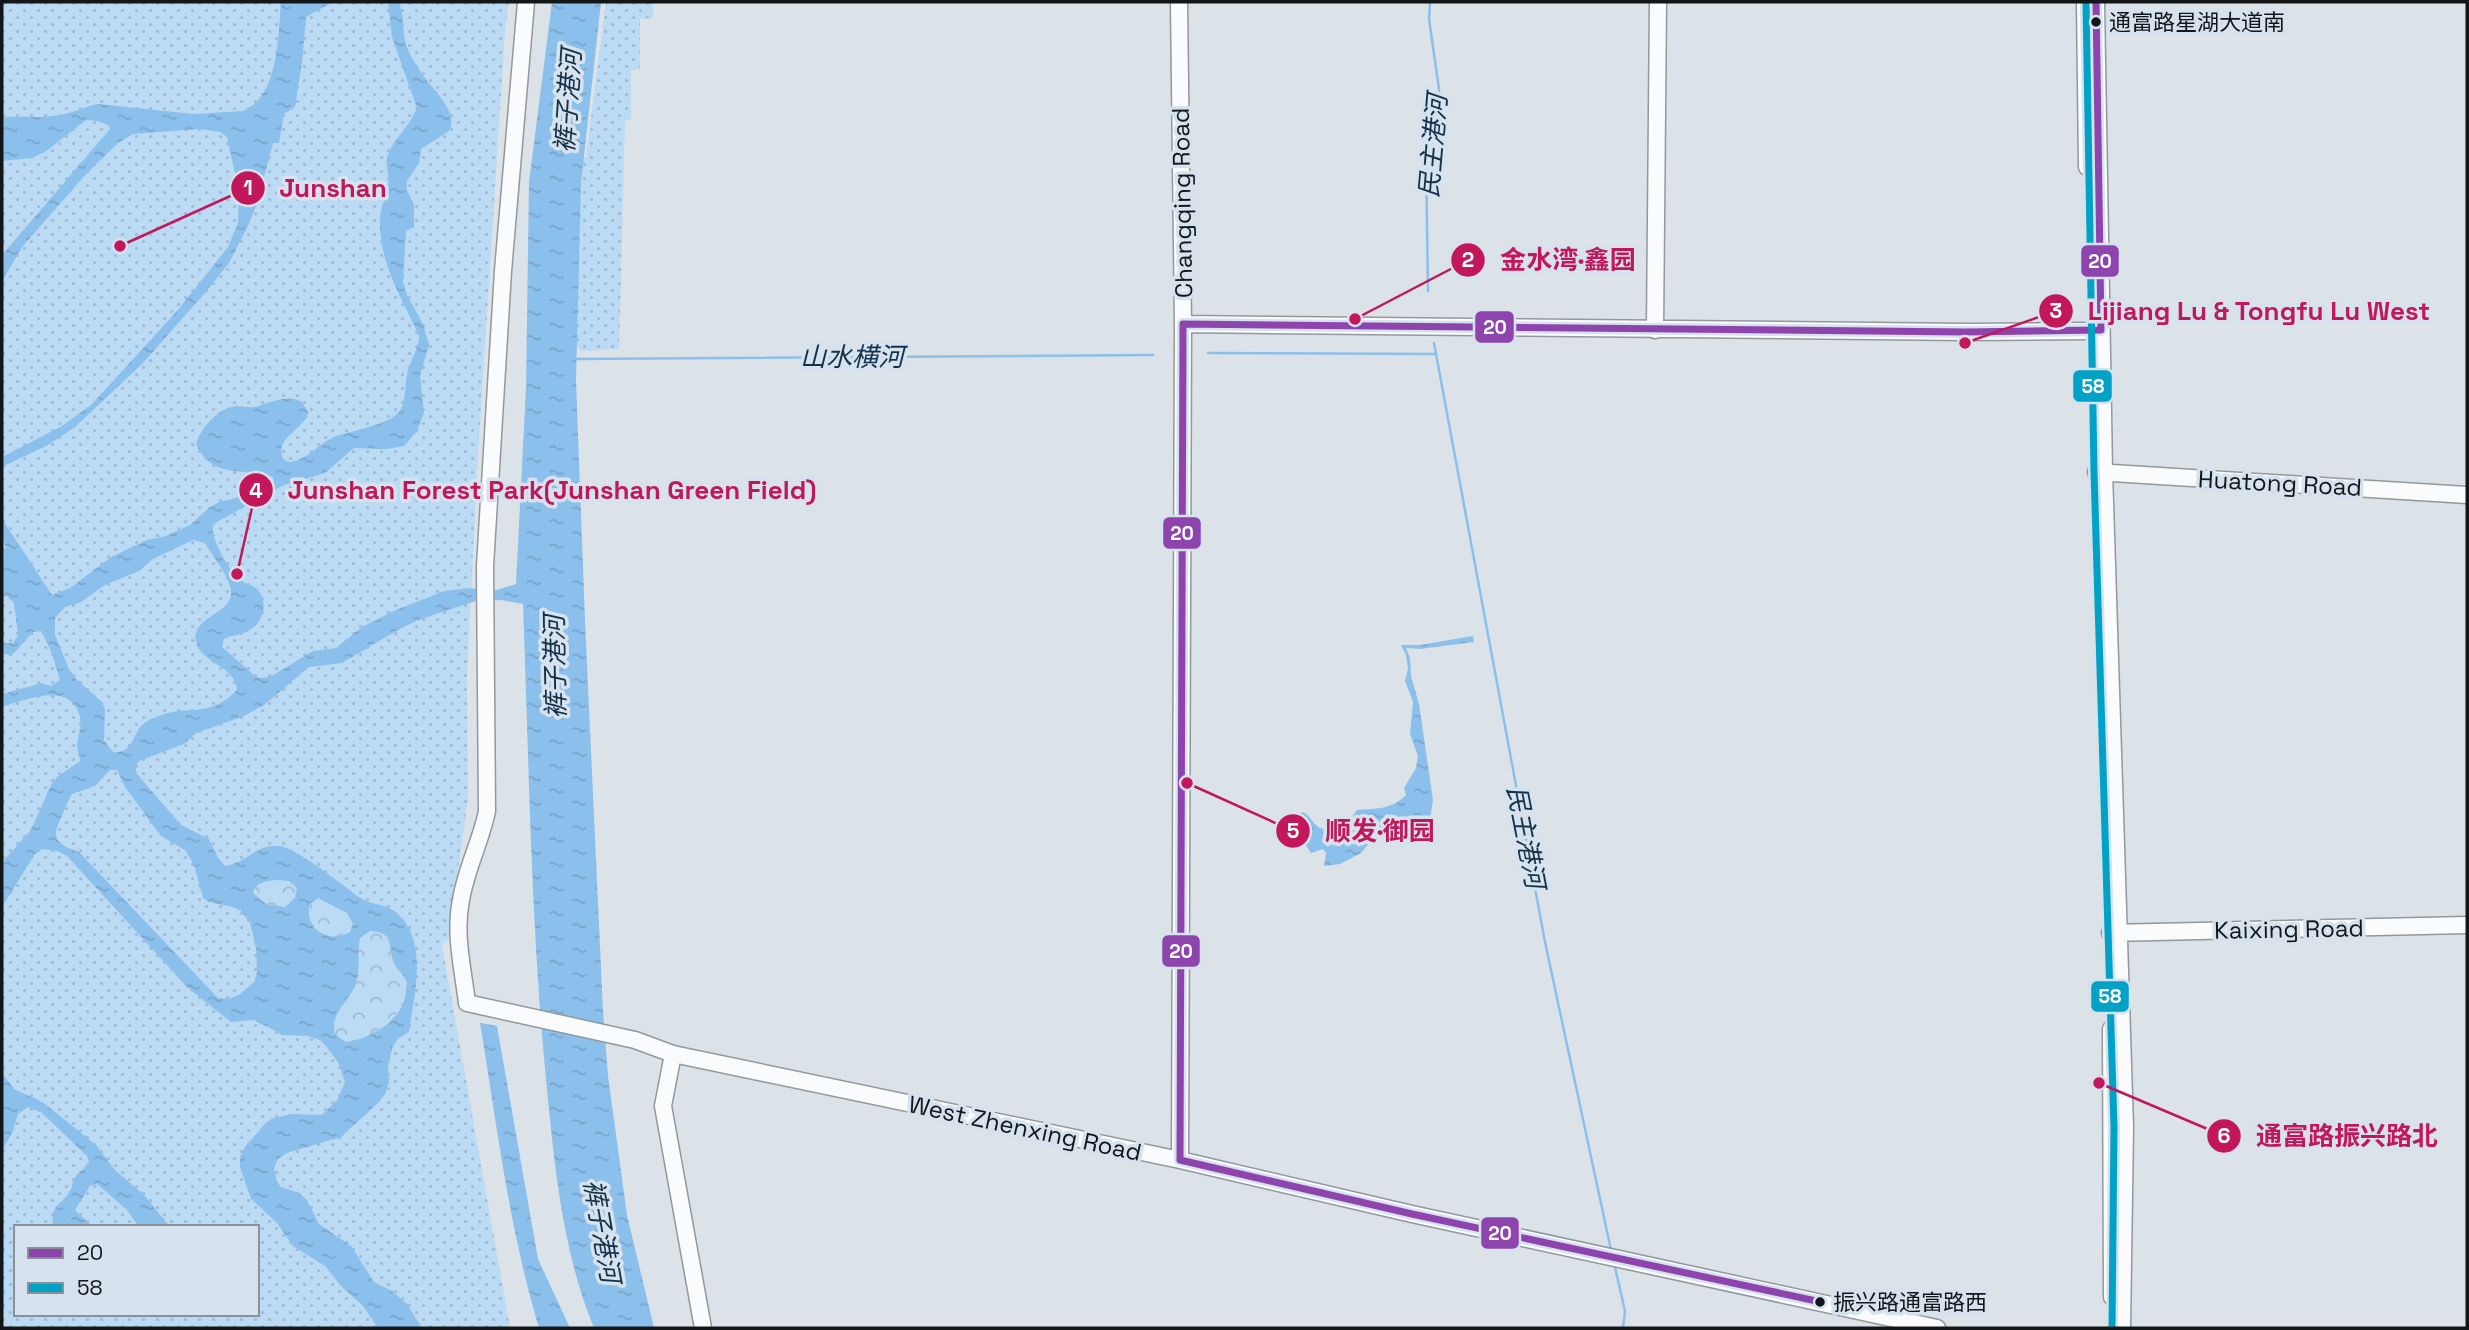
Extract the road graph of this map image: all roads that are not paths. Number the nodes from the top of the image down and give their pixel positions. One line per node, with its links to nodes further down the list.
1 (526, 2): 13 (street, West Zhenxing Road)
2 (1179, 2): 6 (street, Changqing Road)
3 (1658, 2): 7 (street)
4 (2085, 2): 8 (street)
5 (2096, 2): 9 (street)
6 (1184, 324): 7 (street); 14 (street, Changqing Road)
7 (1655, 330): 8 (street)
8 (2090, 331): 9 (street)
9 (2099, 472): 10 (street, Huatong Road); 12 (street)
10 (2467, 495)
11 (2467, 925): 12 (street, Kaixing Road)
12 (2114, 933): 17 (street); 18 (street)
13 (673, 1054): 14 (street, West Zhenxing Road); 15 (street)
14 (1180, 1160): 16 (street, West Zhenxing Road)
15 (703, 1328)
16 (1937, 1328)
17 (2112, 1328)
18 (2122, 1328)

